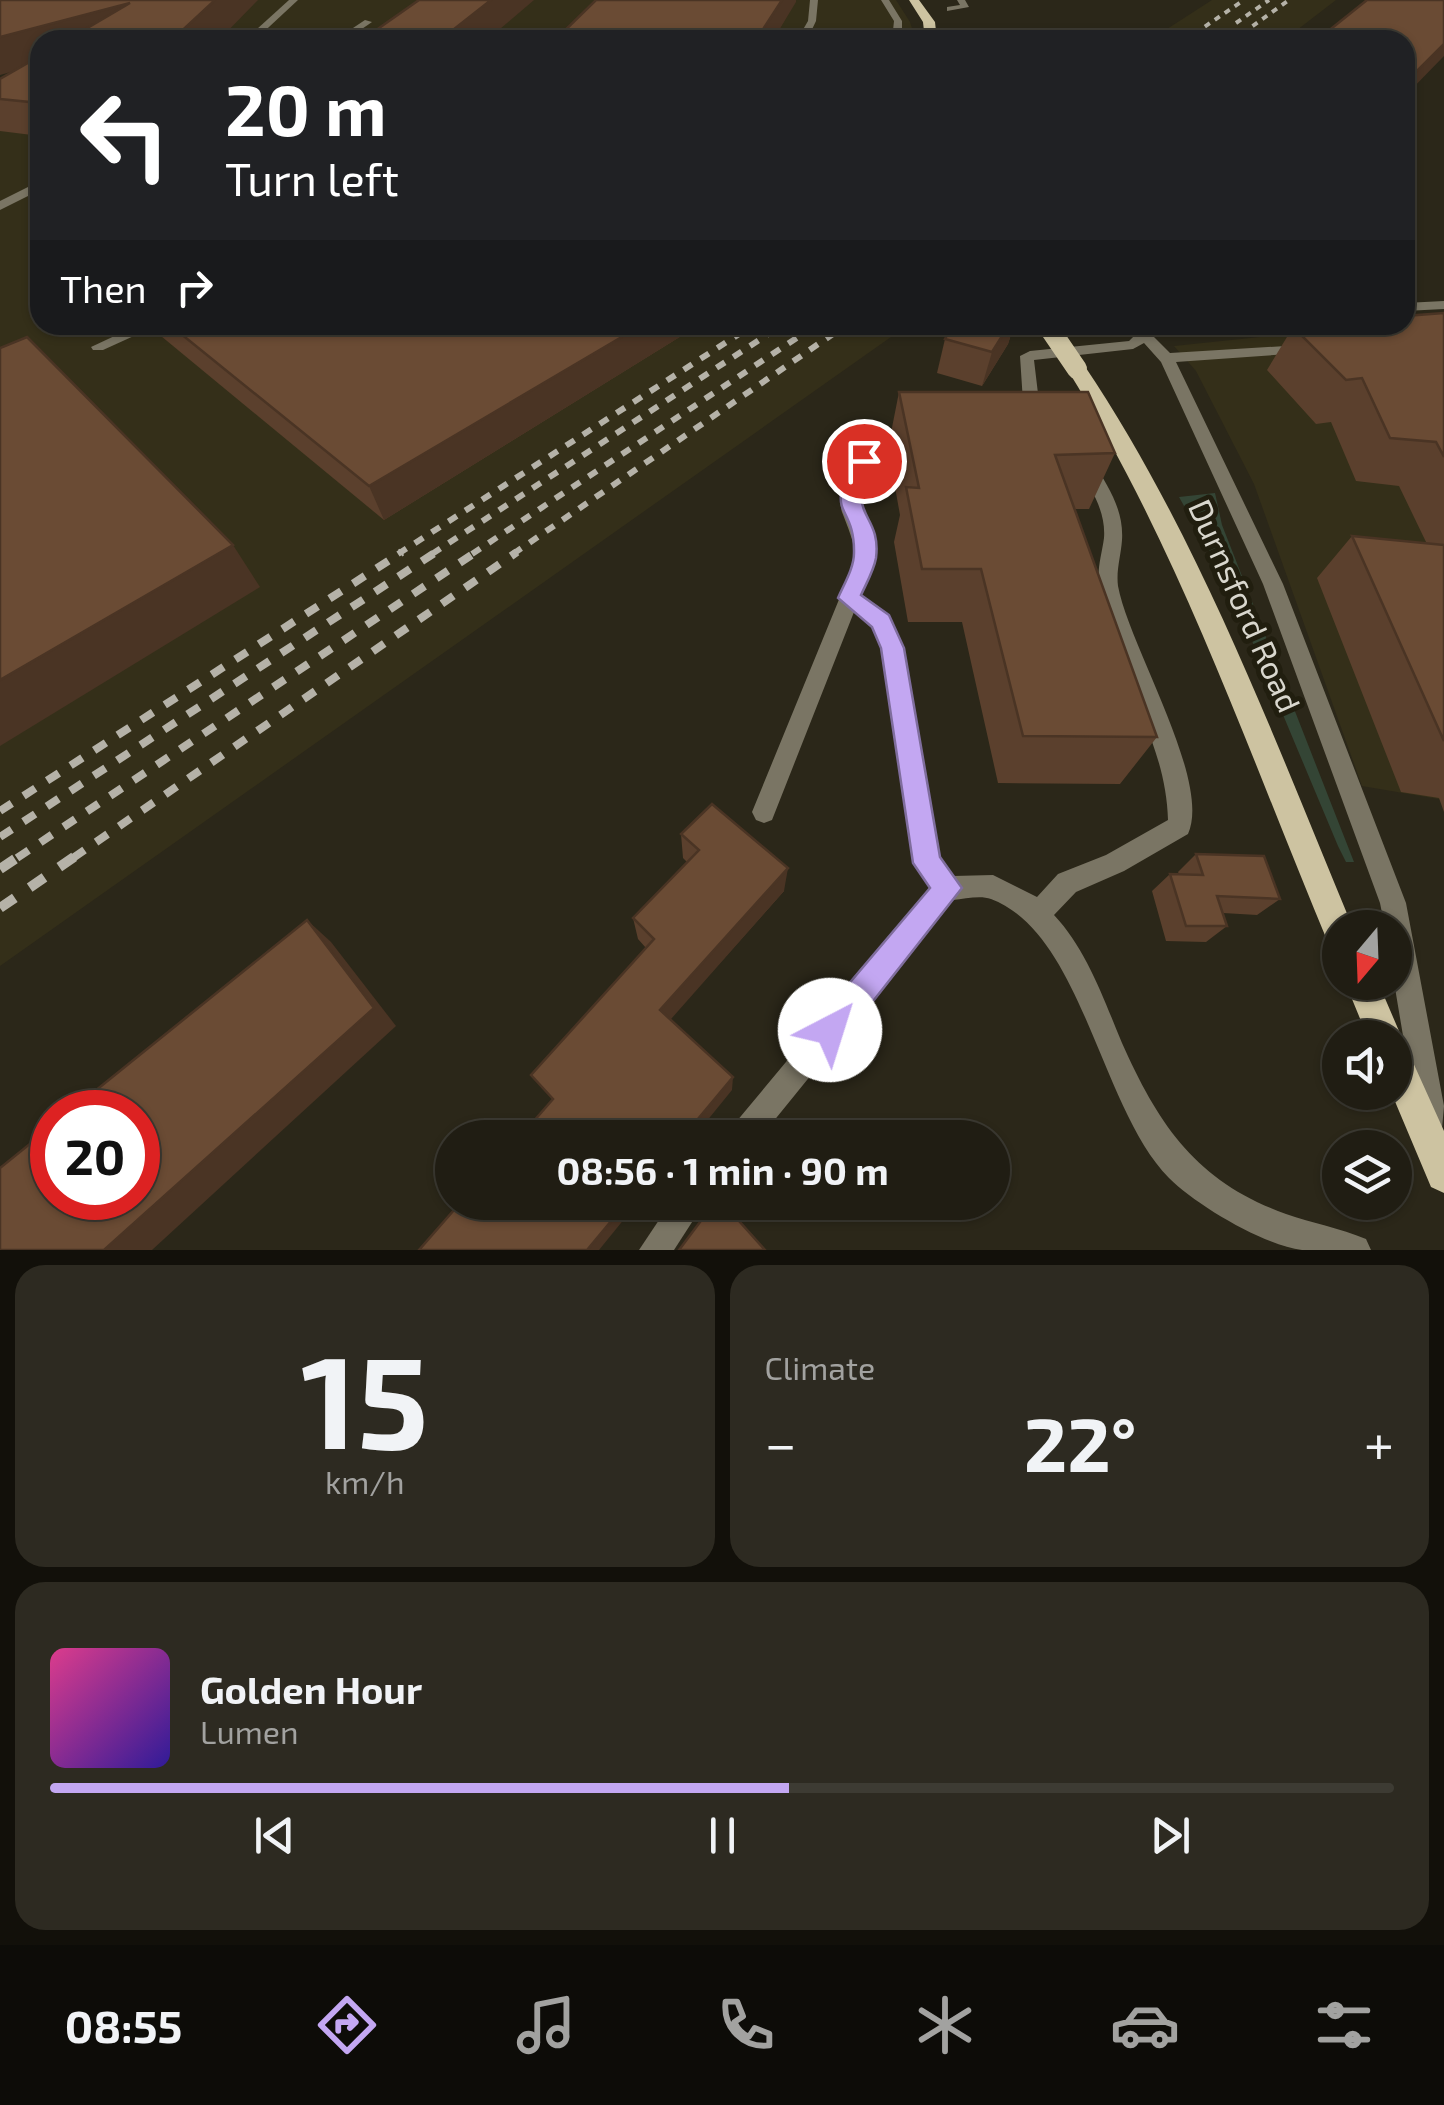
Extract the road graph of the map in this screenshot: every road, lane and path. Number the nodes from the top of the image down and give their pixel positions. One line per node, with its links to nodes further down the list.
1 (294, 0): 8 (lane)
2 (814, 0): 10 (lane)
3 (885, 0): 11 (lane)
4 (914, 0): 12 (main road)
5 (961, 0): 6 (lane)
6 (950, 9)
7 (368, 22): 9 (lane)
8 (261, 30)
9 (356, 30)
10 (807, 30)
11 (898, 30)
12 (929, 30)
13 (30, 190): 14 (lane)
14 (0, 206)
15 (1444, 305): 16 (lane)
16 (1415, 307)
17 (126, 335): 21 (lane)
18 (1054, 335): 32 (main road, Durnsford Road, bridge)
19 (1140, 335): 24 (lane)
20 (1147, 335): 23 (lane)
21 (98, 346)
22 (1329, 347): 23 (lane)
23 (1168, 360): 36 (lane)
24 (1028, 390): 25 (lane); 26 (lane)
25 (1048, 401)
26 (1004, 428)
27 (943, 434): 29 (lane)
28 (1081, 453): 33 (lane)
29 (849, 598): 30 (lane); 31 (lane)
30 (764, 812)
31 (948, 888): 33 (lane); 35 (lane)
32 (1330, 910)
33 (1038, 914): 38 (lane)
34 (1412, 1100): 36 (main road)
35 (756, 1120)
36 (1442, 1170)
37 (677, 1220): 39 (lane)
38 (1292, 1242): 40 (lane)
39 (655, 1250)
40 (1355, 1250)

